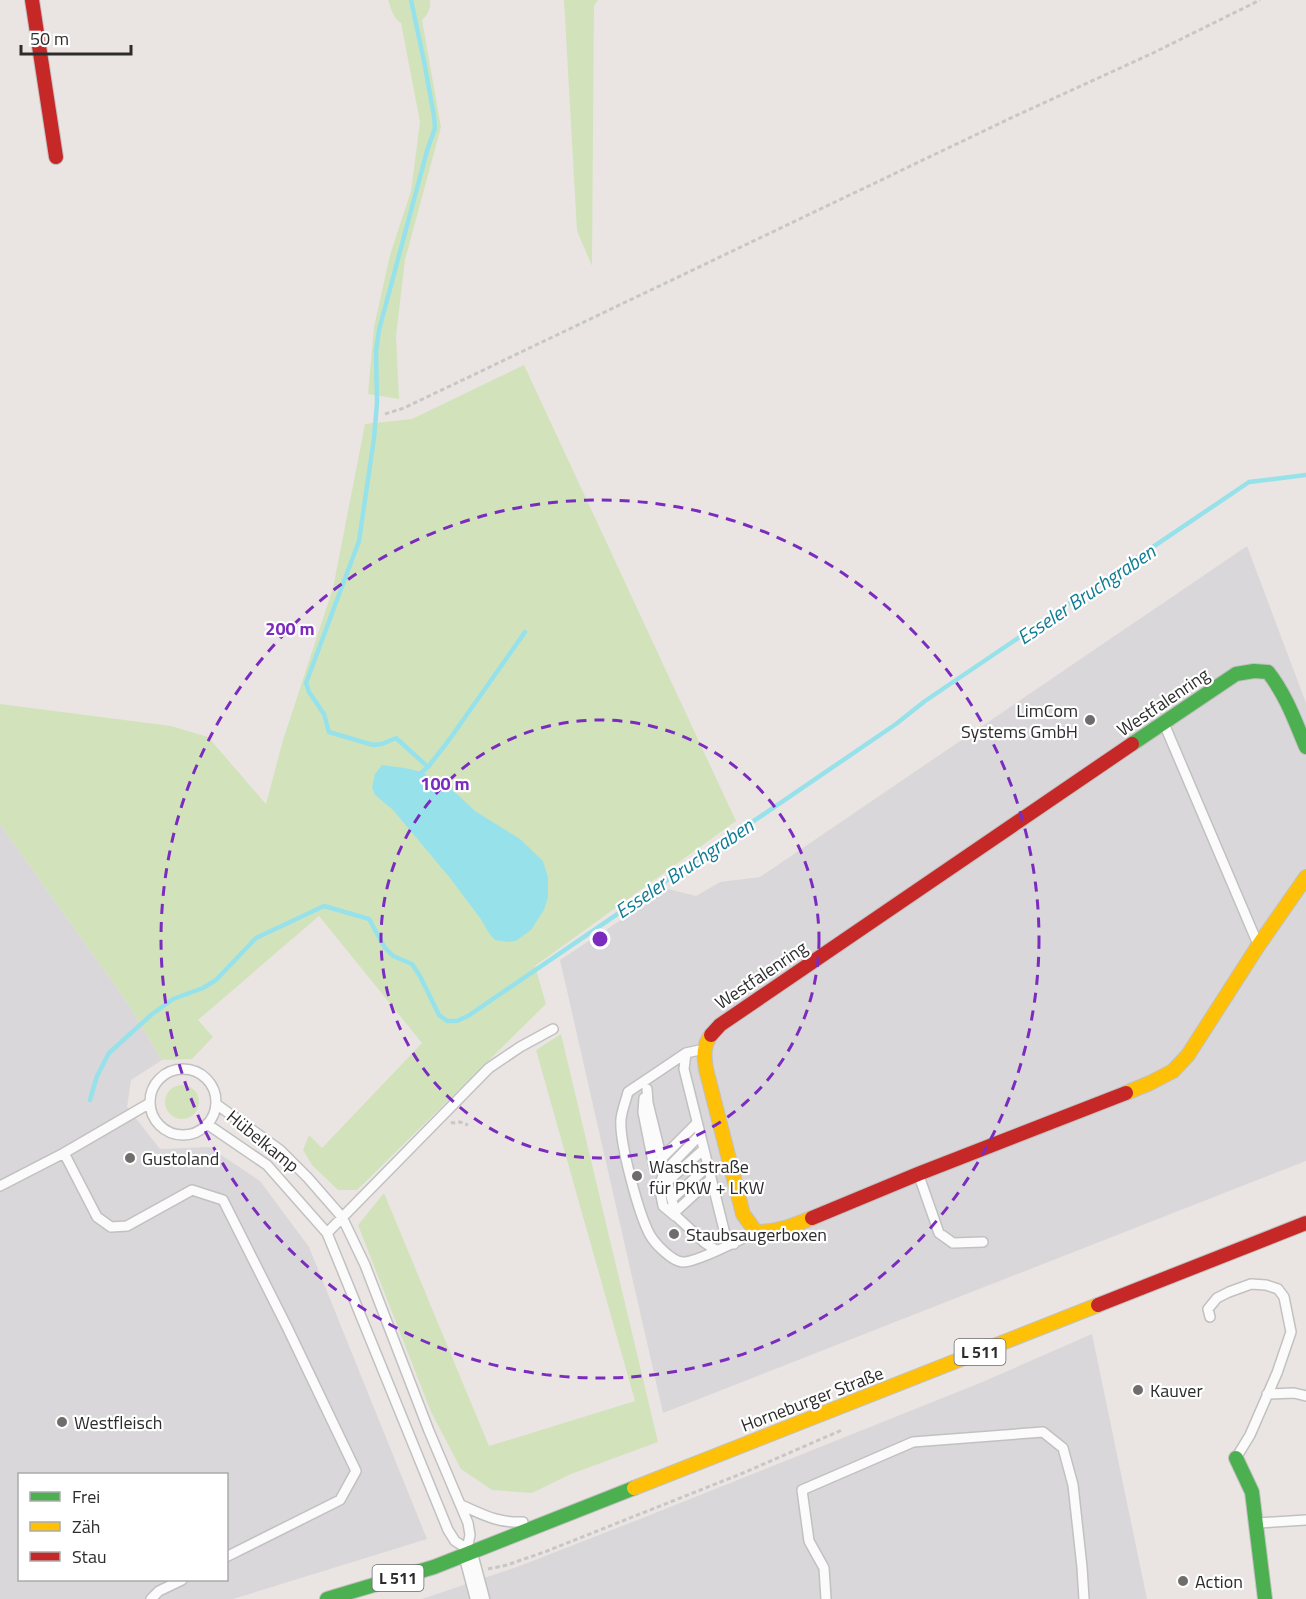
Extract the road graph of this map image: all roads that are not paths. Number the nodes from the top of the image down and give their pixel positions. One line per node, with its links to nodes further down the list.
1 (32, 0): 2 (street)
2 (56, 158)
3 (1164, 723): 4 (street, Westfalenring); 6 (lane); 8 (street, Westfalenring)
4 (1306, 747)
5 (1306, 877): 6 (street)
6 (1258, 946): 24 (street)
7 (552, 1029): 30 (lane)
8 (704, 1049): 9 (lane); 32 (street)
9 (686, 1053): 10 (lane); 14 (lane)
10 (646, 1079): 11 (lane); 36 (lane)
11 (647, 1089): 20 (lane); 23 (lane)
12 (150, 1103): 13 (lane, Hübelkamp); 15 (lane, Hübelkamp); 19 (lane)
13 (216, 1104): 15 (lane); 18 (lane, Hübelkamp)
14 (697, 1123): 16 (lane); 20 (lane)
15 (207, 1125): 21 (lane, Hübelkamp)
16 (700, 1135): 17 (lane); 23 (lane)
17 (704, 1149): 22 (lane); 26 (lane)
18 (280, 1150): 21 (lane); 30 (lane, Hübelkamp)
19 (64, 1153): 27 (lane); 46 (lane)
20 (662, 1158): 23 (lane)
21 (267, 1165): 33 (lane, Hübelkamp)
22 (708, 1166): 25 (lane); 28 (lane)
23 (665, 1171): 26 (lane); 29 (lane)
24 (918, 1174): 32 (street); 34 (lane)
25 (711, 1179): 29 (lane); 35 (lane)
26 (668, 1182): 28 (lane)
27 (0, 1186)
28 (672, 1199): 29 (lane)
29 (675, 1214): 36 (lane)
30 (342, 1217): 33 (lane); 41 (lane, Hübelkamp)
31 (1306, 1223): 42 (street, Horneburger Straße / L 511)
32 (756, 1232): 35 (lane)
33 (327, 1233): 45 (lane, Hübelkamp)
34 (983, 1242)
35 (734, 1244): 36 (lane)
36 (716, 1250)
37 (1210, 1317): 38 (lane)
38 (1267, 1394): 39 (lane); 40 (lane)
39 (1306, 1396)
40 (1236, 1458): 44 (street)
41 (461, 1505): 42 (lane); 45 (lane, Hübelkamp)
42 (552, 1520): 45 (street, Horneburger Straße / L 511)
43 (1306, 1520): 44 (lane)
44 (1257, 1523): 53 (street)
45 (467, 1551): 49 (street, Horneburger Straße / L 511); 50 (street)
46 (228, 1556)
47 (180, 1581): 48 (lane)
48 (151, 1599)
49 (327, 1599)
50 (480, 1599)
51 (825, 1599): 52 (lane)
52 (1084, 1599)
53 (1265, 1599)

